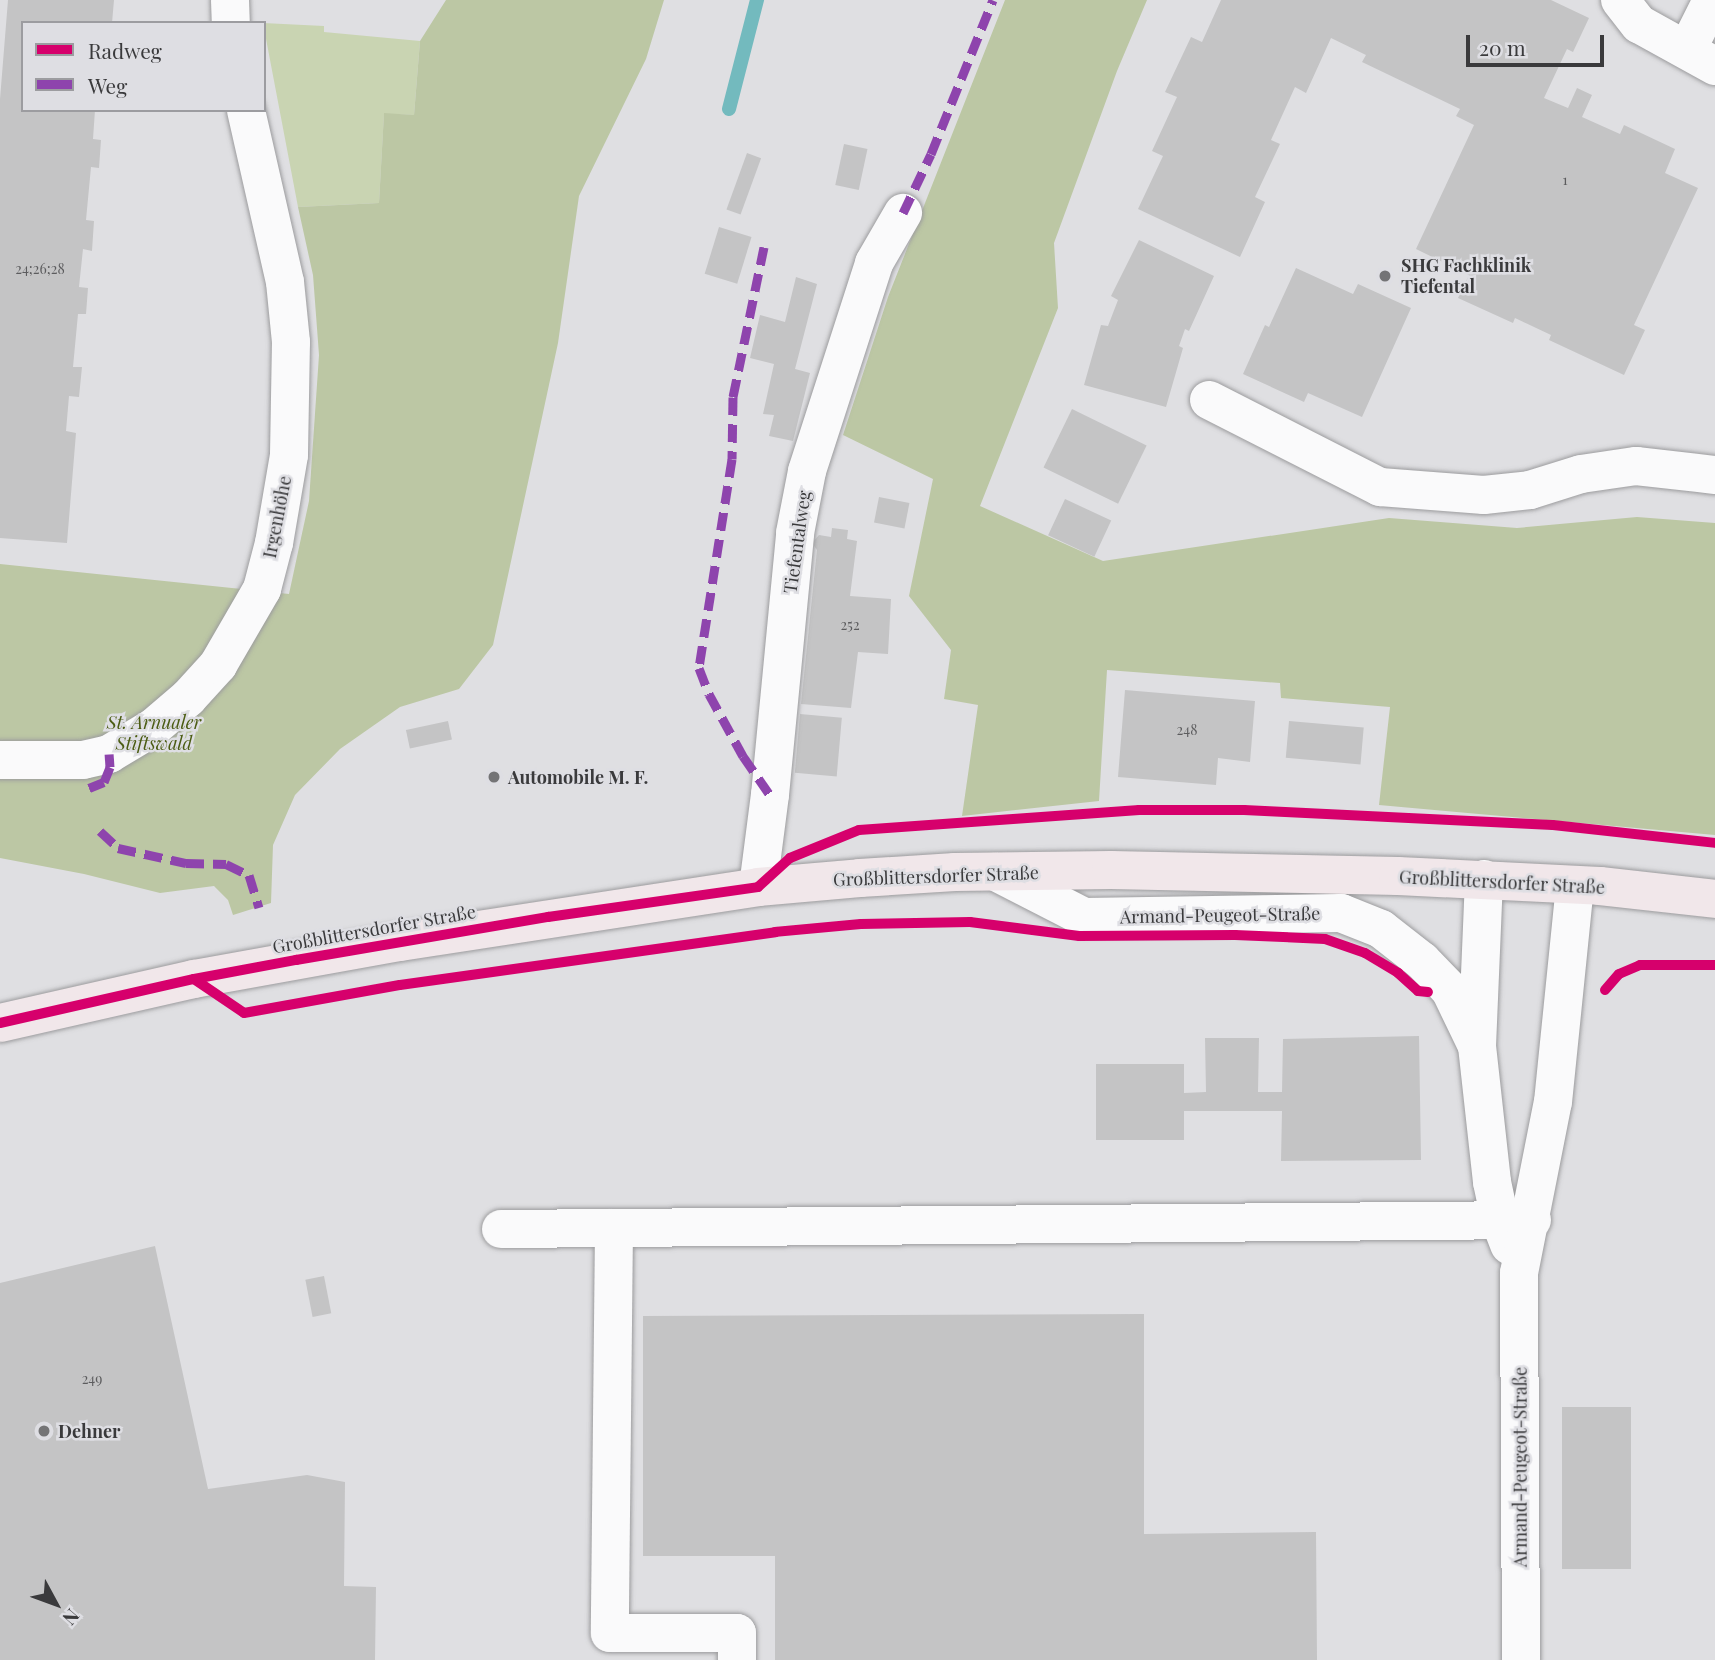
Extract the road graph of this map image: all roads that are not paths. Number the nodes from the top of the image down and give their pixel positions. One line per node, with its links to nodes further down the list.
1 (230, 0): 4 (street)
2 (1620, 0): 5 (street)
3 (1712, 0): 5 (street)
4 (231, 21)
5 (1701, 58)
6 (246, 112): 10 (street, Irgenhöhe)
7 (903, 213): 14 (street, Tiefentalweg)
8 (1209, 400): 9 (street)
9 (1715, 475)
10 (0, 760)
11 (996, 872): 12 (main road, Großblittersdorfer Straße); 14 (main road, Großblittersdorfer Straße); 17 (street, Armand-Peugeot-Straße)
12 (1484, 879): 13 (main road, Großblittersdorfer Straße); 17 (street, Armand-Peugeot-Straße)
13 (1575, 885): 15 (main road, Großblittersdorfer Straße); 18 (street, Armand-Peugeot-Straße)
14 (758, 887): 16 (main road, Großblittersdorfer Straße)
15 (1715, 900)
16 (0, 1023)
17 (1477, 1046): 18 (street, Armand-Peugeot-Straße)
18 (1516, 1220): 19 (street); 22 (street, Armand-Peugeot-Straße)
19 (614, 1228): 20 (street); 21 (street)
20 (501, 1229)
21 (737, 1660)
22 (1521, 1660)

